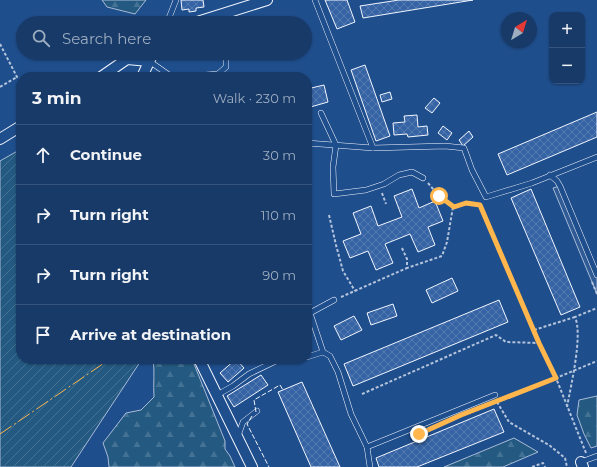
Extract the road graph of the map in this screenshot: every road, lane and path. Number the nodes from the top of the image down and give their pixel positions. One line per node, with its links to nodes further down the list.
1 (176, 0): 4 (lane)
2 (267, 0): 5 (street)
3 (315, 0): 23 (lane)
4 (170, 16)
5 (216, 16)
6 (0, 44): 15 (path)
7 (126, 60): 11 (street)
8 (150, 60): 12 (street)
9 (154, 60): 13 (lane)
10 (226, 60): 14 (lane)
11 (108, 72)
12 (144, 72)
13 (167, 72)
14 (220, 72)
15 (16, 75)
16 (16, 78): 17 (path)
17 (0, 87)
18 (321, 113): 22 (lane)
19 (16, 129): 20 (street)
20 (0, 139)
21 (312, 143): 22 (lane)
22 (336, 145): 23 (lane); 26 (lane)
23 (373, 148): 25 (lane)
24 (597, 157): 25 (lane)
25 (550, 175): 33 (lane)
26 (423, 178): 29 (path)
27 (382, 192): 28 (path)
28 (386, 204)
29 (454, 207): 32 (path); 40 (path)
30 (330, 215): 34 (path)
31 (402, 248): 32 (path)
32 (407, 268): 34 (path)
33 (597, 275)
34 (355, 291): 35 (path)
35 (334, 300): 37 (lane)
36 (597, 308): 38 (path)
37 (312, 312)
38 (575, 317): 40 (path); 47 (path)
39 (312, 319): 42 (lane)
40 (534, 330): 41 (path)
41 (539, 343): 48 (path); 49 (path)
42 (323, 352): 43 (lane); 57 (lane)
43 (312, 355)
44 (597, 361): 47 (path)
45 (202, 364): 50 (street)
46 (270, 364): 50 (lane)
47 (573, 372): 48 (path); 54 (path)
48 (556, 378): 52 (path); 54 (path)
49 (362, 394)
50 (217, 395): 56 (street)
51 (495, 395): 57 (lane)
52 (497, 402): 53 (path); 64 (path)
53 (490, 405)
54 (567, 408): 59 (path)
55 (257, 411): 56 (lane)
56 (238, 437): 60 (street)
57 (367, 447): 61 (lane)
58 (597, 456): 59 (lane)
59 (584, 463)
60 (252, 467)
61 (370, 467)
62 (532, 467): 63 (path)
63 (545, 467)
64 (567, 467)

